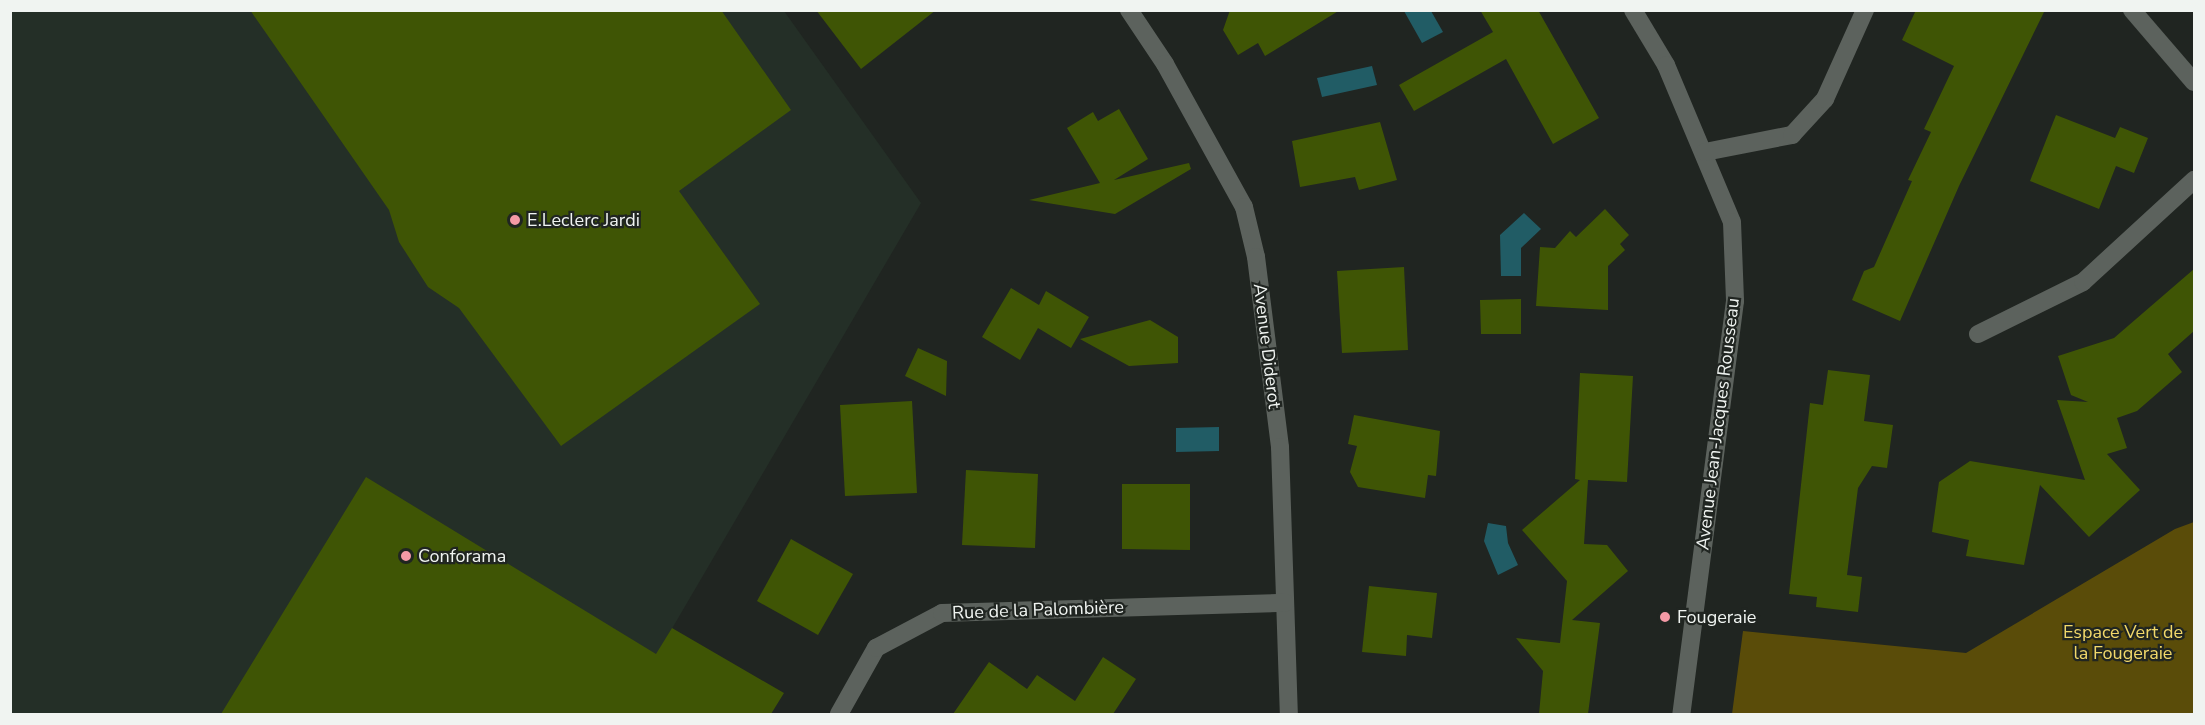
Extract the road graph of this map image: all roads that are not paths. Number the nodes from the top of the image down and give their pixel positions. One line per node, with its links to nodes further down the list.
1 (1129, 10): 9 (street, Avenue Diderot)
2 (1634, 10): 6 (street, Avenue Jean-Jacques Rousseau)
3 (1865, 10): 6 (street)
4 (2132, 10): 5 (street)
5 (2194, 82)
6 (1705, 152): 12 (street, Avenue Jean-Jacques Rousseau)
7 (2194, 180): 8 (street)
8 (1978, 334)
9 (1285, 603): 10 (street, Rue de la Palombière); 11 (street, Avenue Diderot)
10 (839, 714)
11 (1289, 714)
12 (1681, 714)

